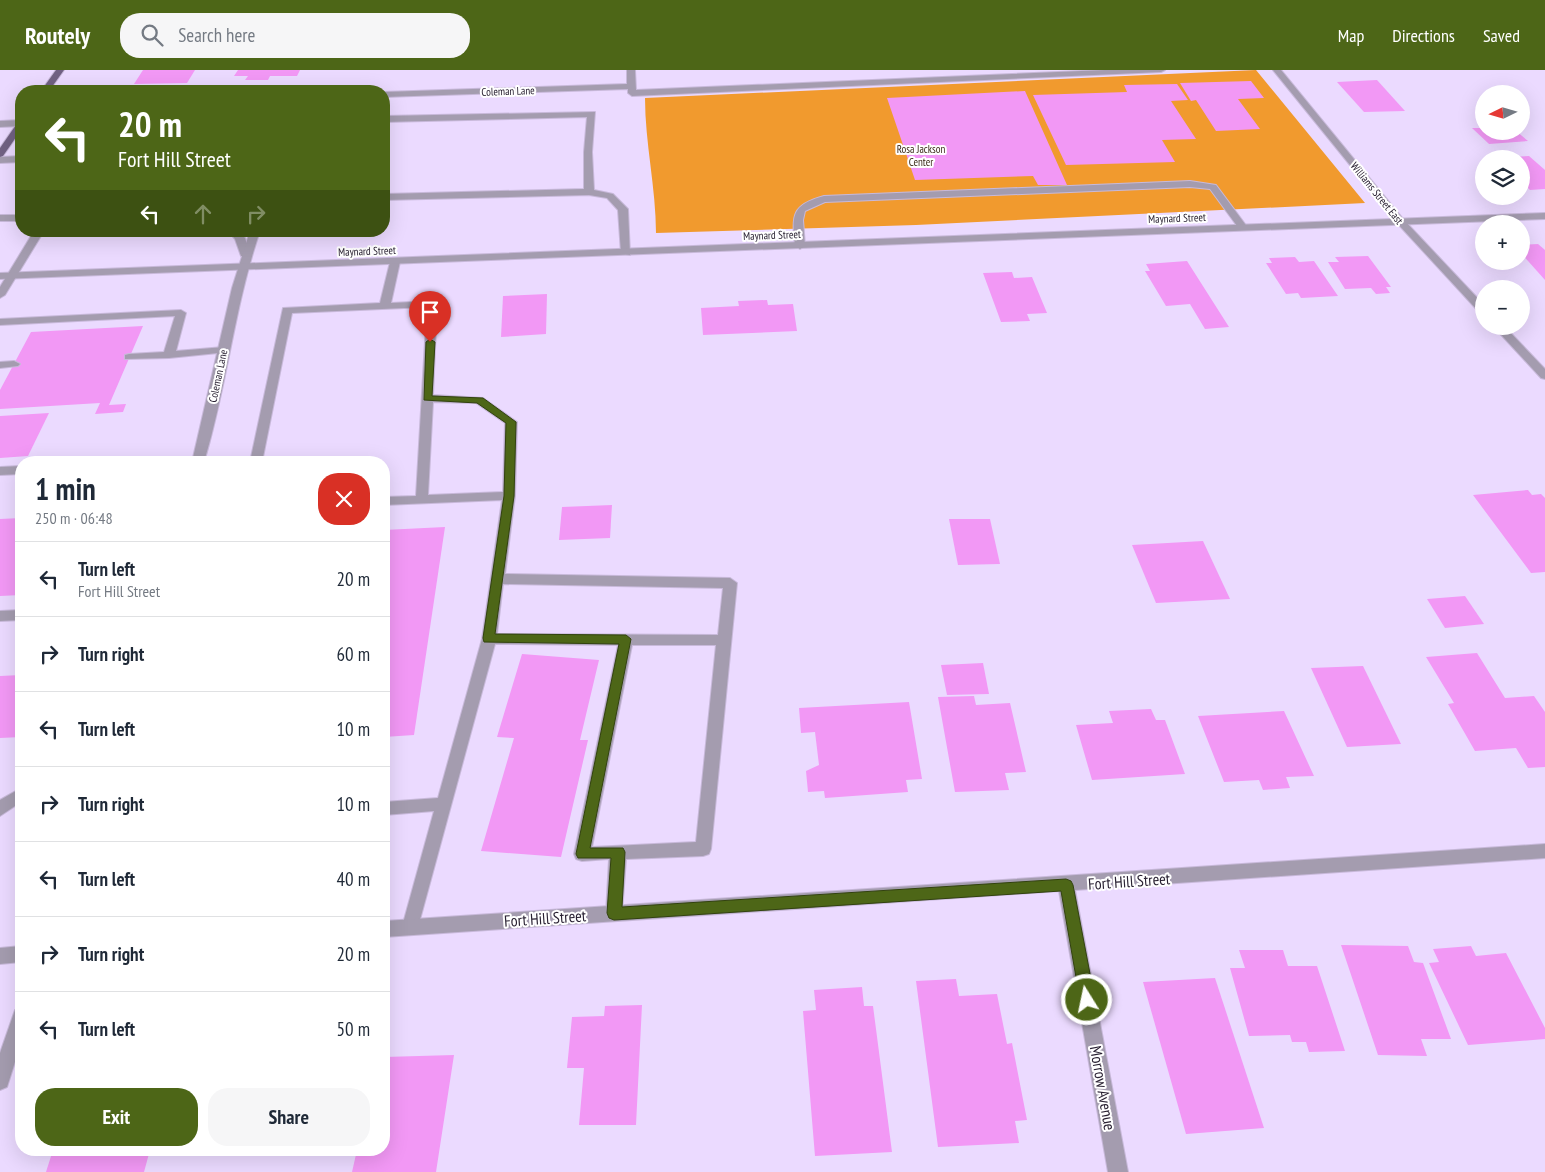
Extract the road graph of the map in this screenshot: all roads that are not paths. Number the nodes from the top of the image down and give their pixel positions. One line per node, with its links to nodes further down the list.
1 (60, 70): 5 (main road)
2 (631, 70): 6 (street)
3 (1162, 70): 6 (street, Coleman Lane)
4 (1277, 70): 20 (street, Williams Street East)
5 (49, 85)
6 (632, 90): 7 (street, Coleman Lane)
7 (390, 95)
8 (390, 119): 15 (street)
9 (0, 124): 10 (street)
10 (15, 124)
11 (15, 133): 12 (main road)
12 (0, 154)
13 (15, 159): 14 (street)
14 (0, 160)
15 (589, 192): 16 (street); 26 (street)
16 (390, 197)
17 (15, 216): 19 (street)
18 (1545, 216): 20 (street, Maynard Street)
19 (0, 218)
20 (1400, 221): 21 (street, Maynard Street); 33 (street, Williams Street East)
21 (1243, 228): 25 (street, Maynard Street); 25 (street)
22 (35, 237): 31 (street)
23 (239, 237): 27 (street)
24 (252, 237): 27 (street, Coleman Lane)
25 (800, 246): 26 (street, Maynard Street)
26 (626, 253): 28 (street, Maynard Street)
27 (245, 254): 29 (street, Coleman Lane)
28 (395, 262): 29 (street, Maynard Street); 34 (street)
29 (240, 268): 31 (street, Maynard Street); 37 (street, Coleman Lane)
30 (0, 276): 31 (street, Maynard Street)
31 (12, 276): 32 (street)
32 (0, 295)
33 (1475, 301)
34 (385, 306): 43 (street); 45 (street)
35 (0, 322): 38 (street)
36 (1506, 335): 42 (street)
37 (224, 350): 38 (street); 44 (street, Coleman Lane)
38 (168, 355): 39 (street)
39 (129, 357)
40 (14, 364): 41 (street)
41 (0, 365)
42 (1545, 376)
43 (427, 398): 48 (street); 49 (street)
44 (200, 456)
45 (257, 456)
46 (15, 470): 47 (street)
47 (0, 471)
48 (509, 496): 49 (street); 51 (street)
49 (422, 499): 50 (street)
50 (390, 500)
51 (497, 579): 54 (street); 56 (street)
52 (15, 615): 53 (street)
53 (0, 616)
54 (488, 638): 55 (street); 58 (street)
55 (626, 639): 56 (street); 62 (street)
56 (724, 640): 62 (street)
57 (15, 798): 60 (street)
58 (444, 804): 59 (street); 65 (street)
59 (390, 808)
60 (0, 809)
61 (1545, 851): 63 (street, Fort Hill Street)
62 (618, 852): 64 (street)
63 (1066, 885): 64 (street, Fort Hill Street); 71 (street, Morrow Avenue)
64 (614, 913): 65 (street, Fort Hill Street)
65 (410, 927): 66 (street, Fort Hill Street)
66 (390, 929)
67 (15, 955): 68 (street)
68 (0, 956)
69 (15, 1035): 70 (street)
70 (0, 1081)
71 (1118, 1172)

